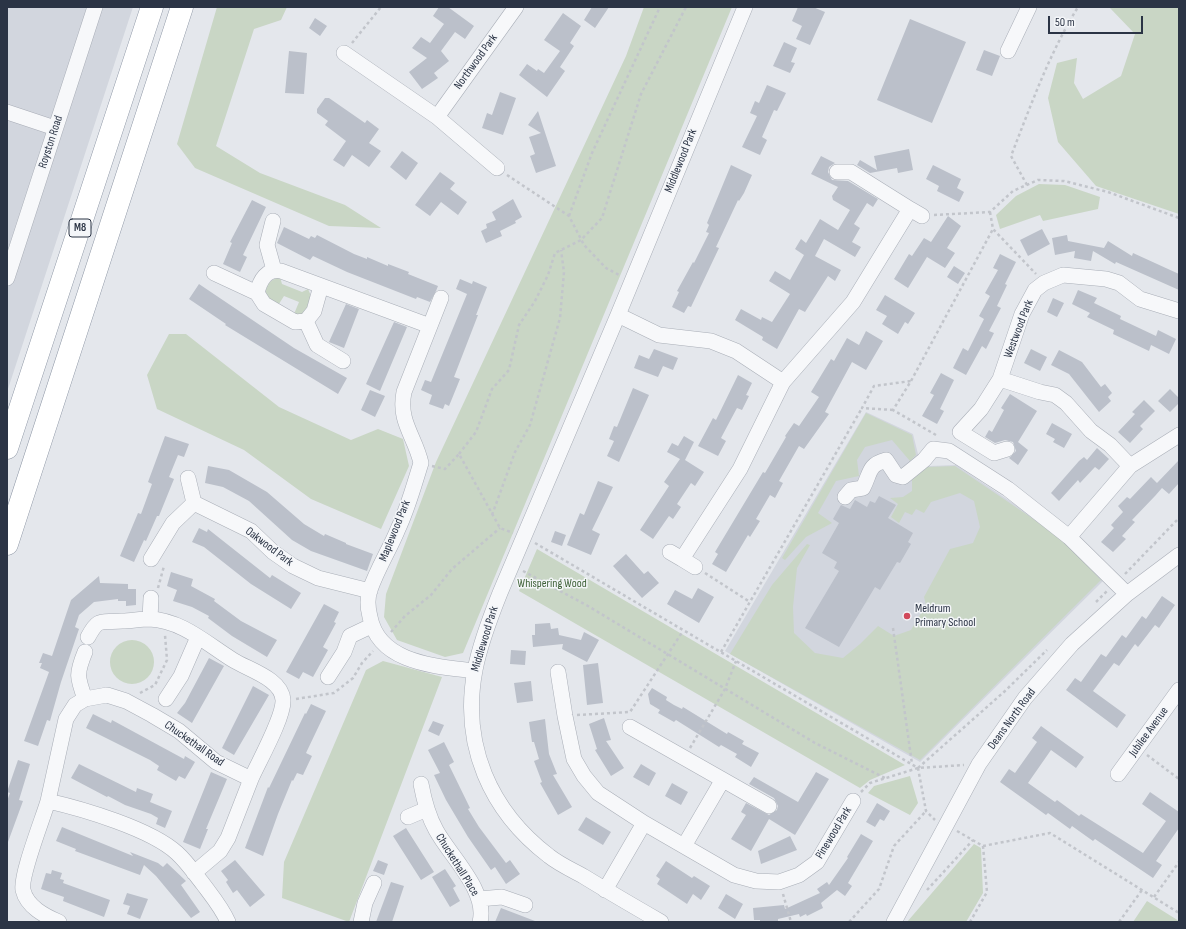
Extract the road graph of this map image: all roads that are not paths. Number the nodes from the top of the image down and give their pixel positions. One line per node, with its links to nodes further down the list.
1 (95, 7): 11 (street, Royston Road)
2 (152, 7): 30 (highway, M8)
3 (182, 7): 37 (highway, M8)
4 (516, 7): 10 (street, Northwood Park)
5 (746, 7): 23 (street, Middlewood Park)
6 (1029, 7): 7 (street)
7 (1008, 51)
8 (344, 53): 10 (street)
9 (7, 112): 11 (street)
10 (437, 117): 12 (street)
11 (55, 128): 15 (street, Royston Road)
12 (497, 168)
13 (837, 172): 28 (street)
14 (273, 221): 16 (street)
15 (12, 244): 18 (street, Royston Road)
16 (274, 270): 19 (street); 20 (street)
17 (214, 273): 20 (street)
18 (7, 278)
19 (321, 286): 24 (street); 25 (street)
20 (257, 293): 24 (street)
21 (441, 298): 25 (street)
22 (1179, 311): 27 (street, Westwood Park)
23 (618, 315): 28 (street); 49 (street, Middlewood Park)
24 (306, 321): 26 (street)
25 (430, 326): 41 (street, Maplewood Park)
26 (343, 361)
27 (1000, 380): 31 (street, Westwood Park); 32 (street)
28 (783, 382): 40 (street)
29 (1179, 435): 32 (street)
30 (7, 448)
31 (1007, 449)
32 (1130, 466): 36 (street)
33 (188, 478): 35 (street)
34 (845, 497): 36 (street)
35 (194, 503): 39 (street); 41 (street, Oakwood Park)
36 (1068, 537): 42 (street)
37 (7, 544)
38 (1179, 555): 42 (street, Deans North Road)
39 (151, 559)
40 (695, 567)
41 (370, 591): 45 (street, Maplewood Park)
42 (1127, 594): 77 (street, Deans North Road)
43 (151, 598): 44 (street)
44 (157, 620): 46 (street); 47 (street)
45 (372, 626): 49 (street, Maplewood Park); 51 (street)
46 (88, 637)
47 (198, 637): 54 (street); 57 (street)
48 (85, 652): 53 (street)
49 (475, 670): 69 (street, Middlewood Park)
50 (558, 672): 65 (street, Pinewood Park)
51 (328, 677)
52 (1179, 690): 56 (street, Jubilee Avenue)
53 (85, 699): 57 (street, Chuckethall Road); 60 (street)
54 (166, 700)
55 (630, 727): 58 (street)
56 (1118, 774)
57 (251, 778): 67 (street)
58 (722, 781): 62 (street); 66 (street)
59 (421, 784): 63 (street, Chuckethall Place)
60 (48, 801): 67 (street); 72 (street)
61 (852, 801): 66 (street, Pinewood Park)
62 (769, 806)
63 (427, 809): 64 (street); 70 (street, Chuckethall Place)
64 (408, 816)
65 (644, 822): 66 (street, Pinewood Park); 69 (street)
66 (684, 846)
67 (194, 873): 73 (street)
68 (374, 883): 74 (street)
69 (605, 890): 76 (street, Middlewood Park)
70 (479, 899): 71 (street); 75 (street, Chuckethall Place)
71 (525, 904)
72 (59, 922)
73 (228, 922)
74 (361, 922)
75 (480, 922)
76 (661, 922)
77 (894, 922)

